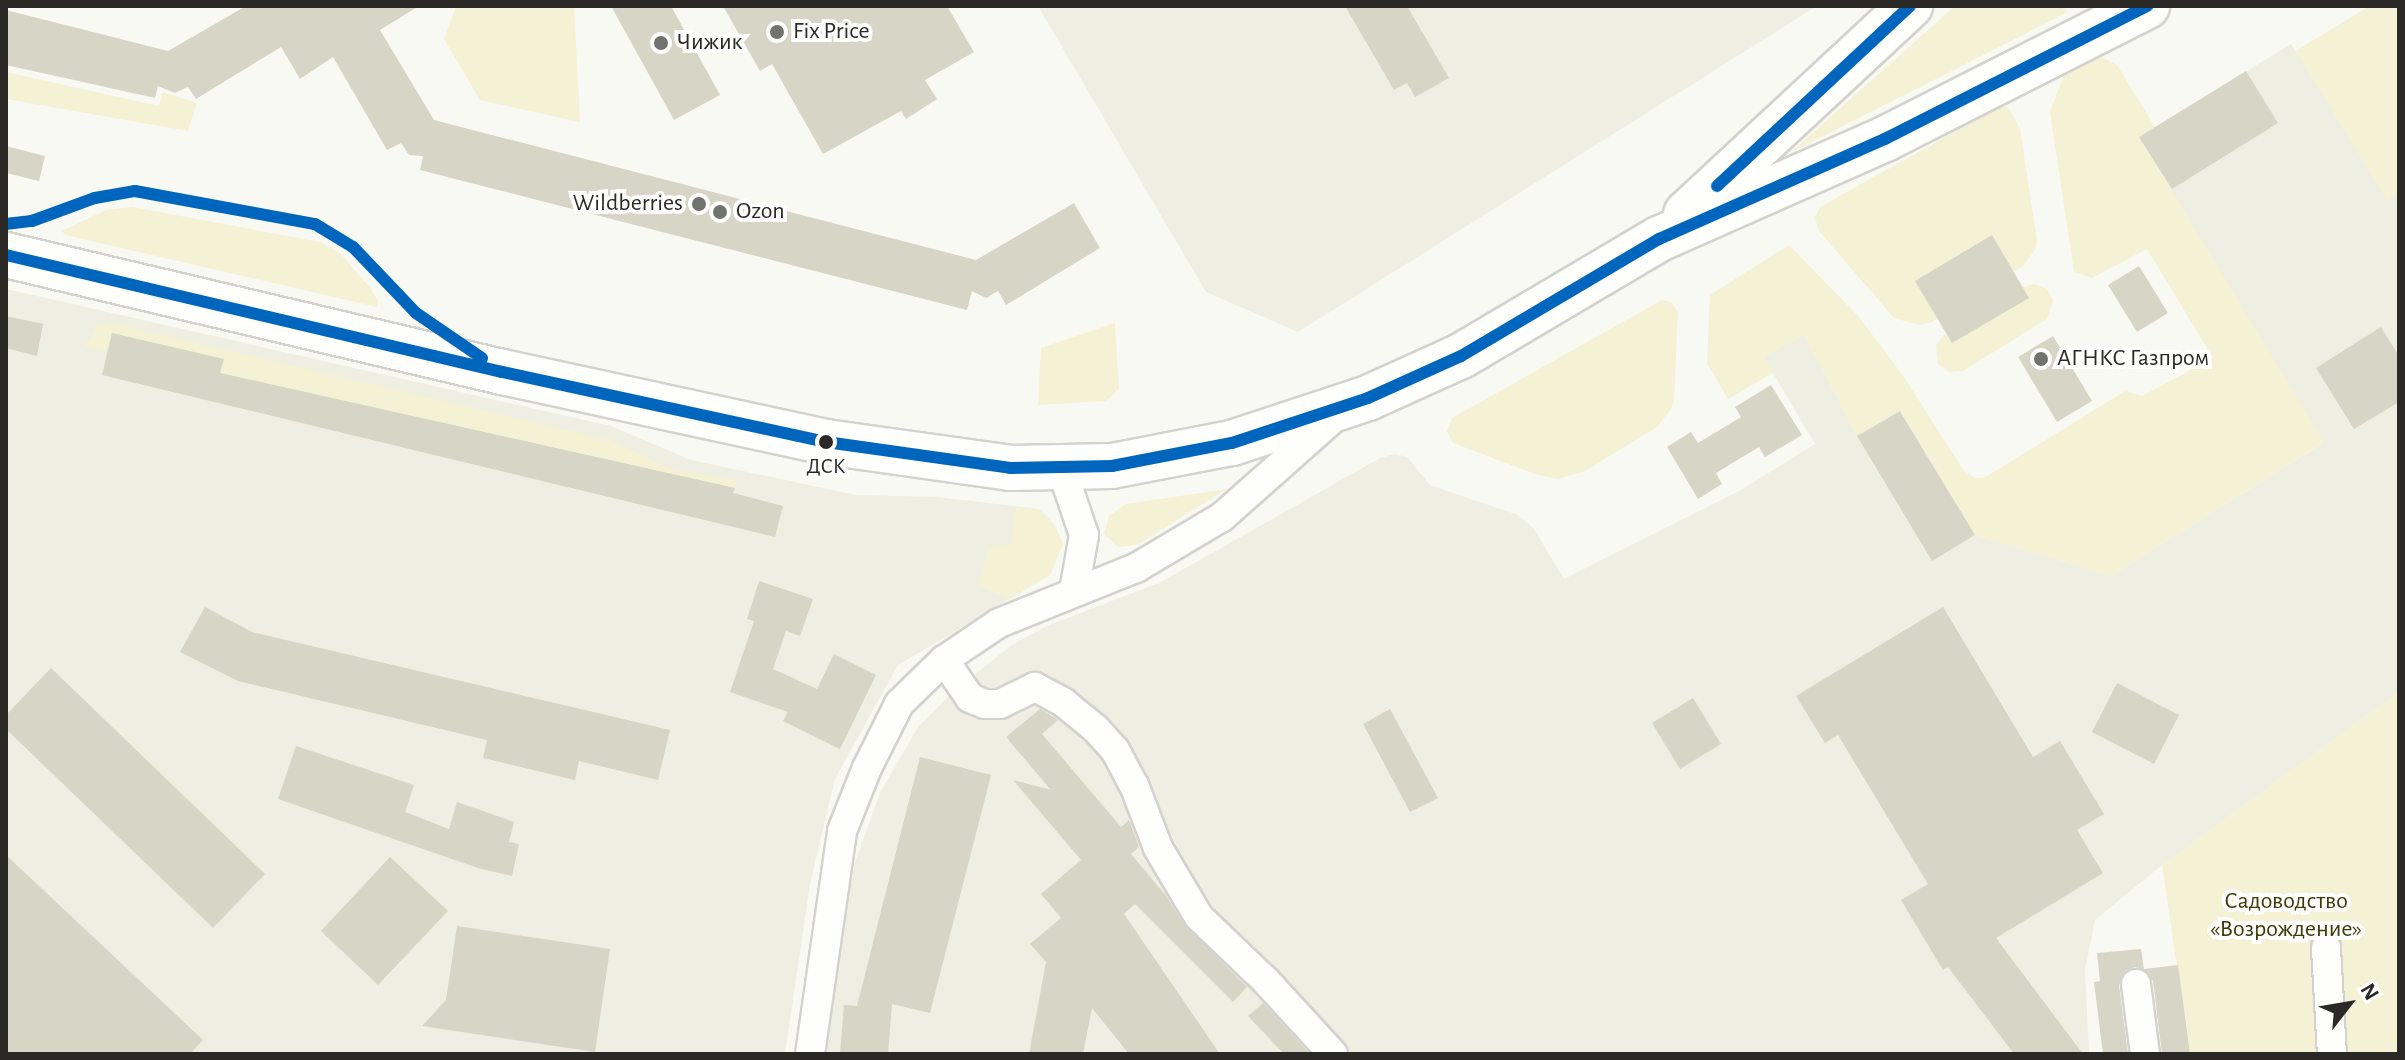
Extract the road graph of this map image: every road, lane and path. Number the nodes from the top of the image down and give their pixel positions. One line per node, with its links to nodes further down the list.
1 (1910, 6): 3 (main road)
2 (2147, 6): 3 (main road)
3 (1659, 239): 5 (main road)
4 (6, 255): 6 (main road)
5 (1348, 406): 6 (main road); 7 (street)
6 (1061, 467): 7 (street)
7 (1074, 591): 8 (street)
8 (944, 660): 11 (street); 12 (street)
9 (2326, 948): 14 (street)
10 (2136, 984): 13 (street)
11 (810, 1054)
12 (1333, 1054)
13 (2145, 1054)
14 (2332, 1054)

